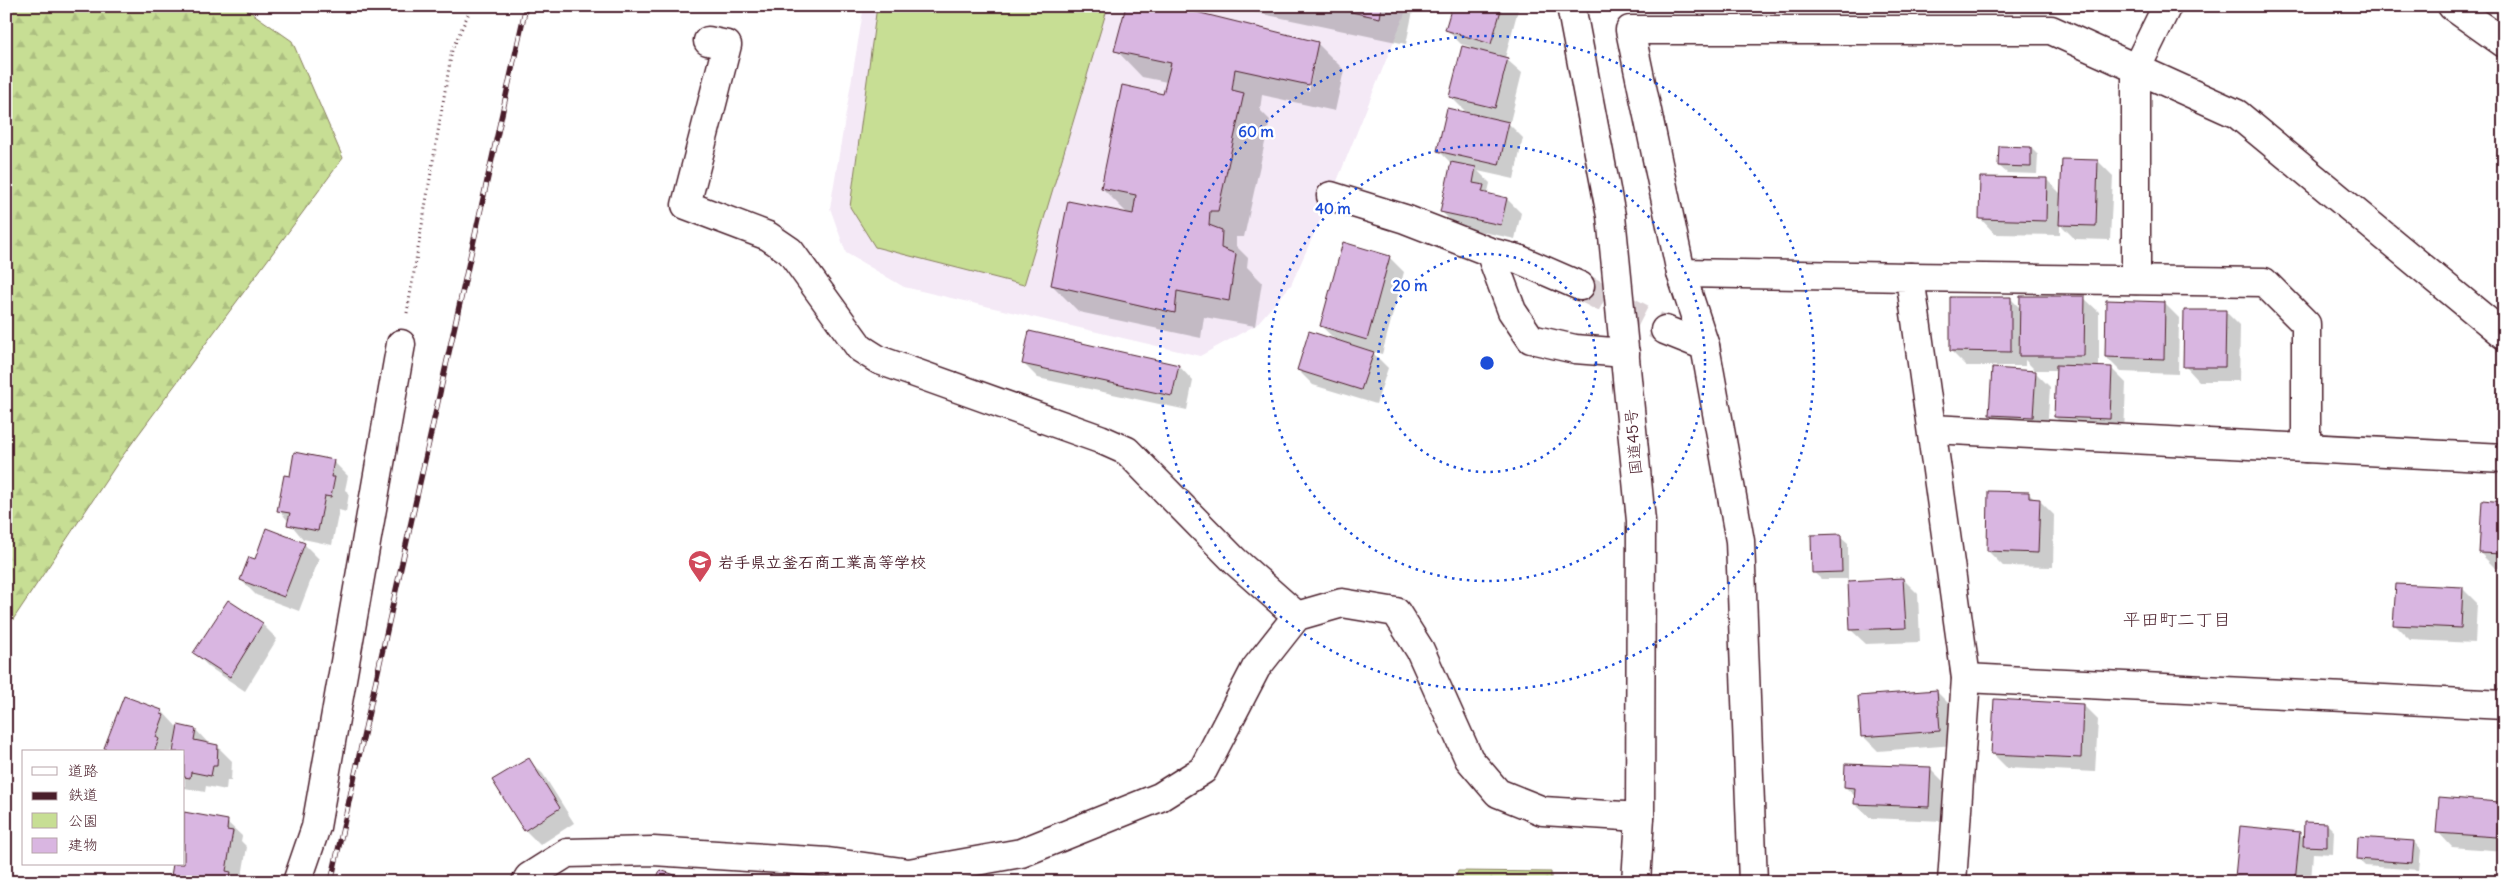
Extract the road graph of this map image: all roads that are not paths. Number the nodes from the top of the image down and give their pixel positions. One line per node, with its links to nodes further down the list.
1 (1571, 6): 17 (main road, 国道45号)
2 (2167, 6): 6 (main road)
3 (2452, 6): 5 (main road)
4 (708, 41): 21 (main road)
5 (2504, 43)
6 (2136, 69): 9 (main road); 11 (main road); 14 (main road)
7 (1331, 196): 8 (main road)
8 (1490, 252): 12 (main road); 17 (main road)
9 (1680, 273): 10 (main road); 16 (main road)
10 (1910, 277): 11 (main road); 18 (main road)
11 (2136, 280): 19 (main road)
12 (1580, 286)
13 (1666, 330): 16 (main road)
14 (2504, 335)
15 (401, 344): 25 (main road)
16 (1705, 346): 28 (main road)
17 (1625, 353): 24 (main road, 国道45号)
18 (1932, 429): 19 (main road); 22 (main road)
19 (2306, 448): 20 (main road)
20 (2504, 458)
21 (1297, 616): 24 (main road); 26 (main road)
22 (1966, 678): 23 (main road); 29 (main road)
23 (2504, 705)
24 (1640, 817): 27 (main road, 国道45号)
25 (297, 882)
26 (526, 882)
27 (1636, 882)
28 (1753, 882)
29 (1952, 882)

